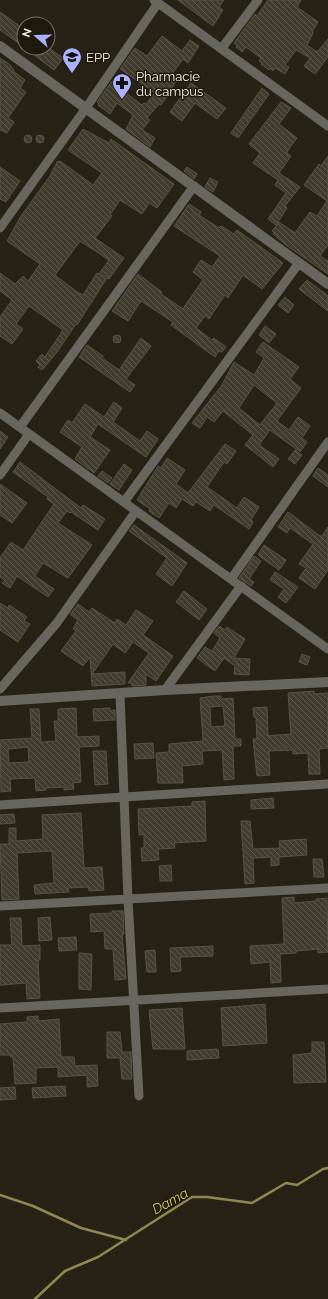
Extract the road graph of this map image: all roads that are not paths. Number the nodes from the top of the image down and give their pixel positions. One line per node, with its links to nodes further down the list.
1 (258, 0): 4 (street)
2 (156, 1): 4 (street); 5 (street)
3 (0, 46): 5 (street)
4 (222, 48): 6 (street)
5 (86, 108): 7 (street); 8 (street)
6 (328, 126)
7 (194, 186): 9 (street); 12 (street)
8 (0, 228)
9 (300, 263): 10 (street); 16 (street)
10 (328, 284)
11 (0, 413): 12 (street)
12 (20, 427): 13 (street)
13 (29, 434): 15 (street); 16 (street)
14 (328, 442): 18 (street)
15 (0, 475)
16 (124, 502): 17 (street)
17 (136, 511): 18 (street); 22 (street)
18 (231, 579): 19 (street)
19 (241, 586): 20 (street); 23 (street)
20 (328, 649)
21 (328, 682): 23 (street)
22 (0, 689)
23 (165, 690): 24 (street)
24 (120, 694): 25 (street); 27 (street)
25 (0, 701)
26 (328, 784): 27 (street)
27 (124, 797): 28 (street); 30 (street)
28 (0, 805)
29 (328, 888): 30 (street)
30 (128, 899): 31 (street); 33 (street)
31 (0, 906)
32 (328, 989): 33 (street)
33 (133, 1001): 34 (street); 35 (street)
34 (0, 1008)
35 (139, 1096)

